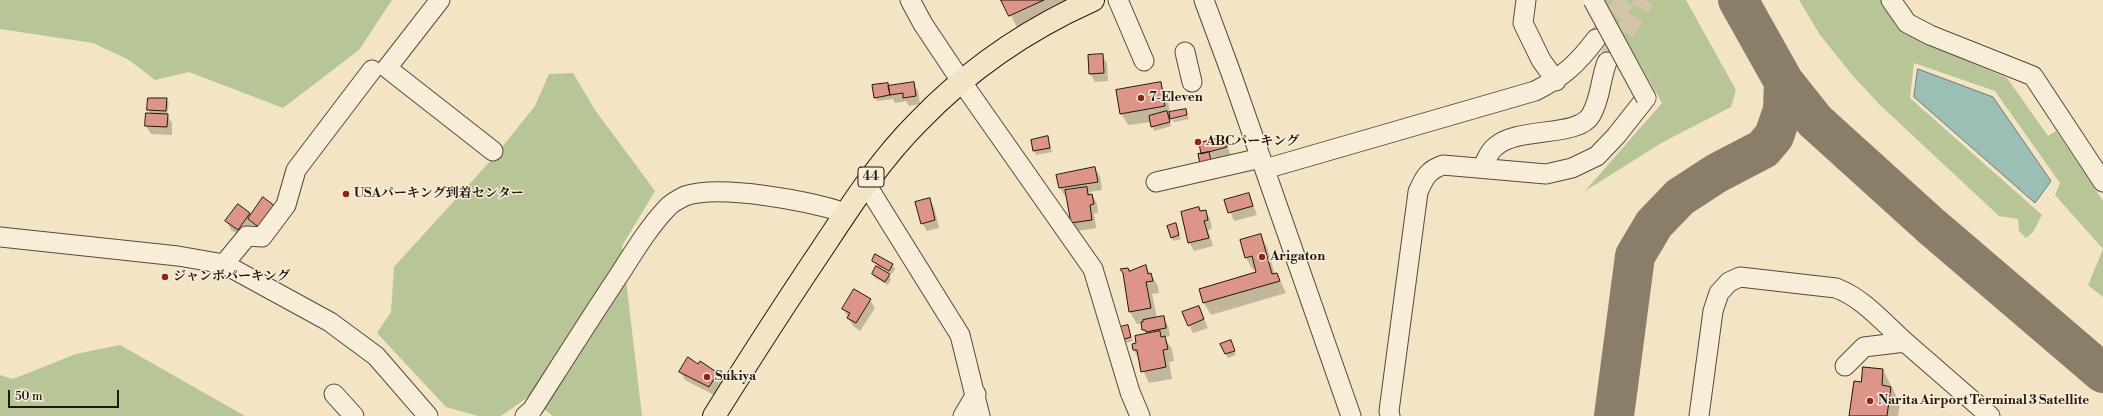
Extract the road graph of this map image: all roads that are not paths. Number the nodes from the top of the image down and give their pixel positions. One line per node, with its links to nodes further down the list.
1 (440, 0): 17 (street)
2 (910, 0): 14 (street)
3 (1093, 0): 14 (main road, 44)
4 (1118, 0): 11 (street)
5 (1204, 0): 18 (street)
6 (1526, 0): 15 (street)
7 (1594, 0): 19 (street, bridge)
8 (1891, 0): 21 (street)
9 (1596, 39): 15 (street)
10 (1186, 52): 16 (street)
11 (1144, 61)
12 (1607, 62): 19 (street)
13 (372, 70): 25 (street)
14 (962, 81): 22 (main road, 44); 36 (street)
15 (1556, 81): 18 (street)
16 (1192, 82)
17 (493, 151)
18 (1263, 164): 20 (street); 37 (street)
19 (1482, 168): 38 (street)
20 (1156, 182)
21 (2103, 182)
22 (866, 184): 23 (main road, 44); 29 (street)
23 (846, 213): 32 (street); 33 (main road, 44)
24 (0, 237): 25 (street)
25 (224, 264): 31 (street)
26 (1905, 342): 27 (street); 39 (street); 40 (street)
27 (1845, 366)
28 (334, 394): 30 (street)
29 (976, 394): 34 (street); 35 (street)
30 (354, 416)
31 (428, 416)
32 (525, 416)
33 (714, 416)
34 (963, 416)
35 (980, 416)
36 (1140, 416)
37 (1351, 416)
38 (1390, 416)
39 (1699, 416)
40 (1990, 416)

